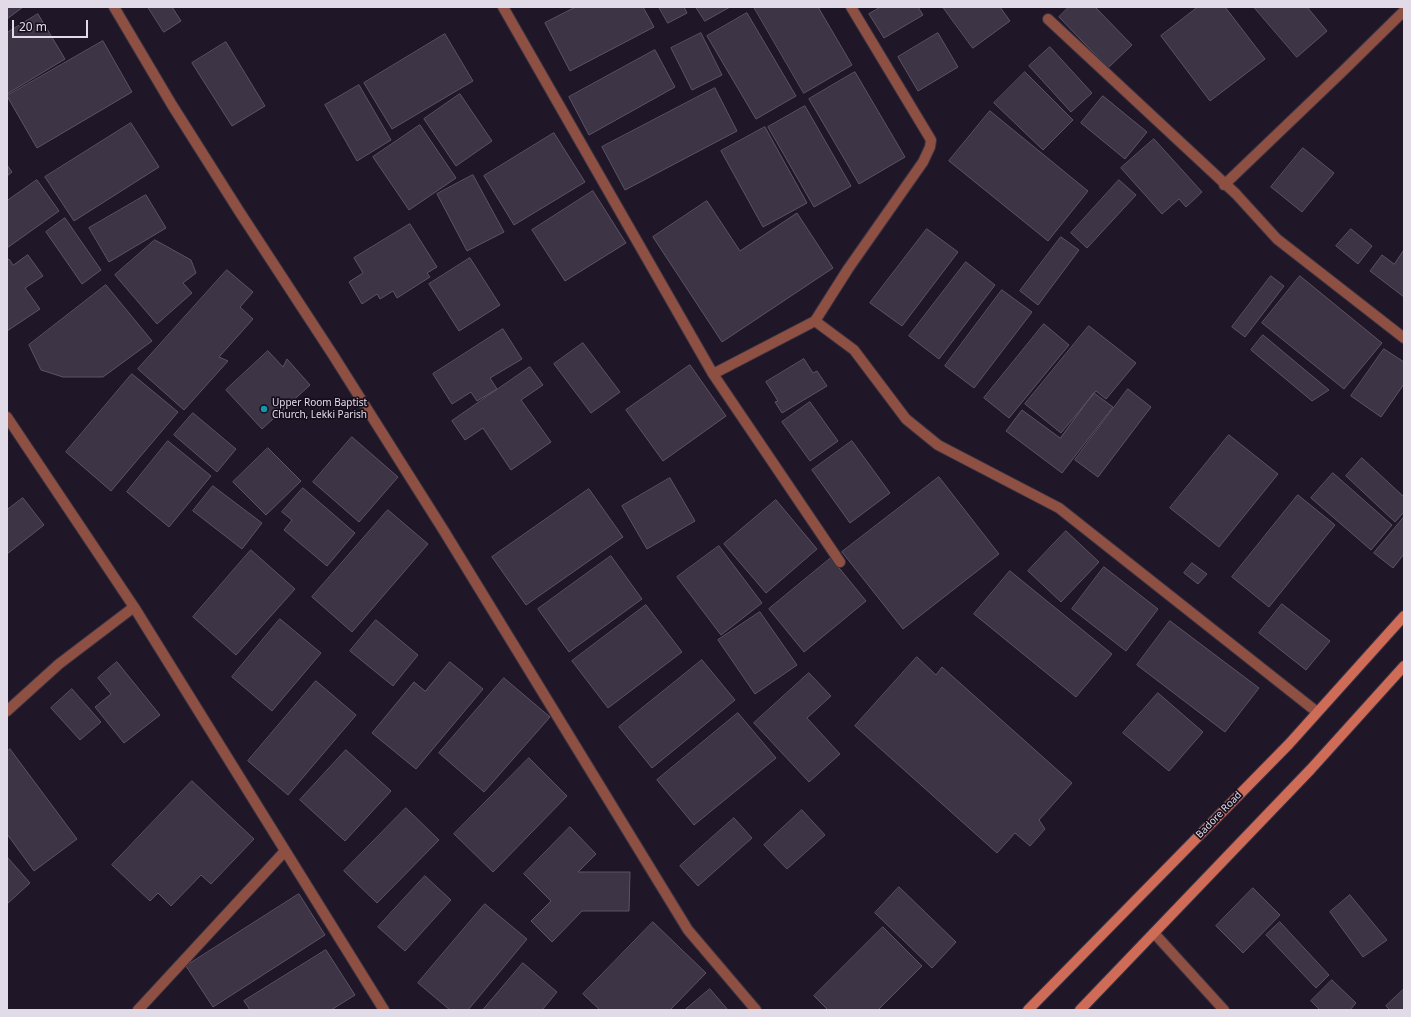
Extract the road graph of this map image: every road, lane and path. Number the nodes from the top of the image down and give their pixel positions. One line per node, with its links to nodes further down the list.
1 (114, 7): 21 (street)
2 (503, 7): 9 (street)
3 (851, 7): 7 (street)
4 (1404, 11): 6 (street)
5 (1048, 19): 6 (street)
6 (1224, 184): 8 (street)
7 (815, 321): 9 (street); 16 (street)
8 (1404, 338)
9 (713, 374): 11 (street)
10 (7, 416): 12 (street)
11 (840, 562)
12 (134, 607): 15 (street); 17 (street)
13 (1404, 616): 16 (main road, Badore Road)
14 (1404, 666): 18 (main road)
15 (7, 711)
16 (1317, 712): 22 (main road, Badore Road)
17 (285, 851): 19 (street); 20 (street)
18 (1154, 933): 23 (main road); 24 (street)
19 (138, 1010)
20 (384, 1010)
21 (756, 1010)
22 (1028, 1010)
23 (1080, 1010)
24 (1224, 1010)

